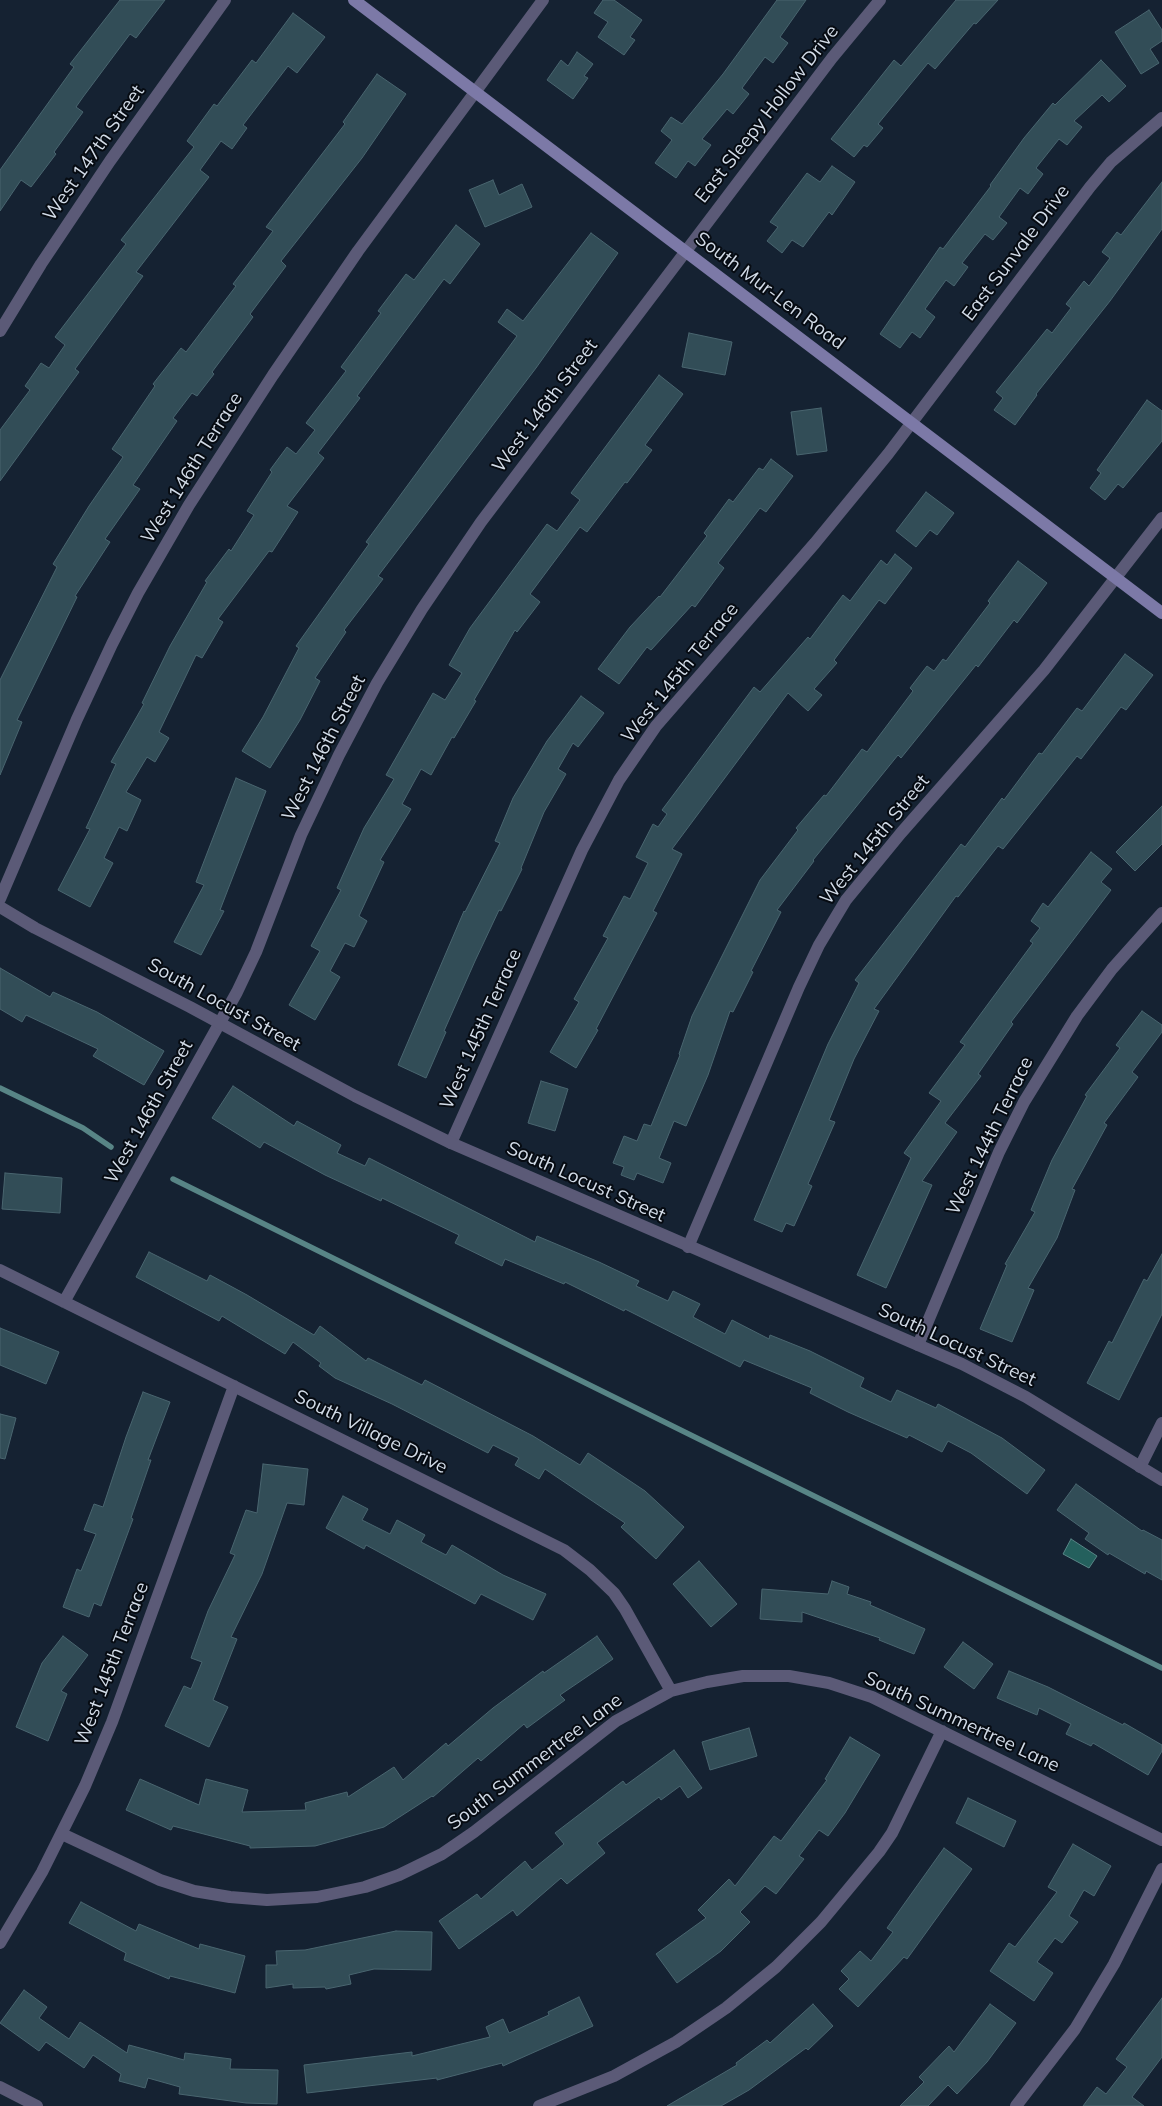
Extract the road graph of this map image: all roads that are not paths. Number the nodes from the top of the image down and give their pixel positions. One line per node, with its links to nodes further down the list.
1 (225, 0): 8 (street, West 147th Street)
2 (354, 0): 5 (main road, South Mur-Len Road)
3 (542, 0): 5 (street, West 146th Terrace)
4 (880, 0): 7 (street, East Sleepy Hollow Drive)
5 (475, 91): 7 (main road, South Mur-Len Road); 13 (street, West 146th Terrace)
6 (1162, 118): 9 (street, East Sunvale Drive)
7 (686, 251): 9 (main road, South Mur-Len Road); 16 (street, West 146th Street)
8 (0, 331)
9 (912, 422): 11 (main road, South Mur-Len Road); 17 (street, West 145th Terrace)
10 (1162, 518): 11 (street, West 145th Street)
11 (1117, 578): 12 (main road, South Mur-Len Road); 18 (street, West 145th Street)
12 (1162, 612)
13 (0, 899)
14 (0, 907): 16 (street, South Locust Street)
15 (1162, 913): 21 (street, West 144th Terrace)
16 (220, 1024): 17 (street, South Locust Street); 20 (street, West 146th Street)
17 (451, 1143): 18 (street, South Locust Street)
18 (688, 1247): 21 (street, South Locust Street)
19 (0, 1270): 20 (street, South Village Drive)
20 (64, 1302): 22 (street, South Village Drive)
21 (918, 1345): 24 (street, South Locust Street)
22 (234, 1386): 26 (street, South Village Drive); 28 (street, West 145th Terrace)
23 (1162, 1423): 24 (street)
24 (1140, 1467): 25 (street, South Locust Street)
25 (1162, 1480)
26 (671, 1691): 27 (street, South Summertree Lane); 28 (street, South Summertree Lane)
27 (942, 1730): 29 (street, South Summertree Lane); 34 (street)
28 (62, 1834): 31 (street, West 145th Terrace)
29 (1162, 1840)
30 (1162, 1869): 35 (street)
31 (0, 1943)
32 (0, 2086): 33 (street)
33 (37, 2106)
34 (539, 2106)
35 (1016, 2106)

